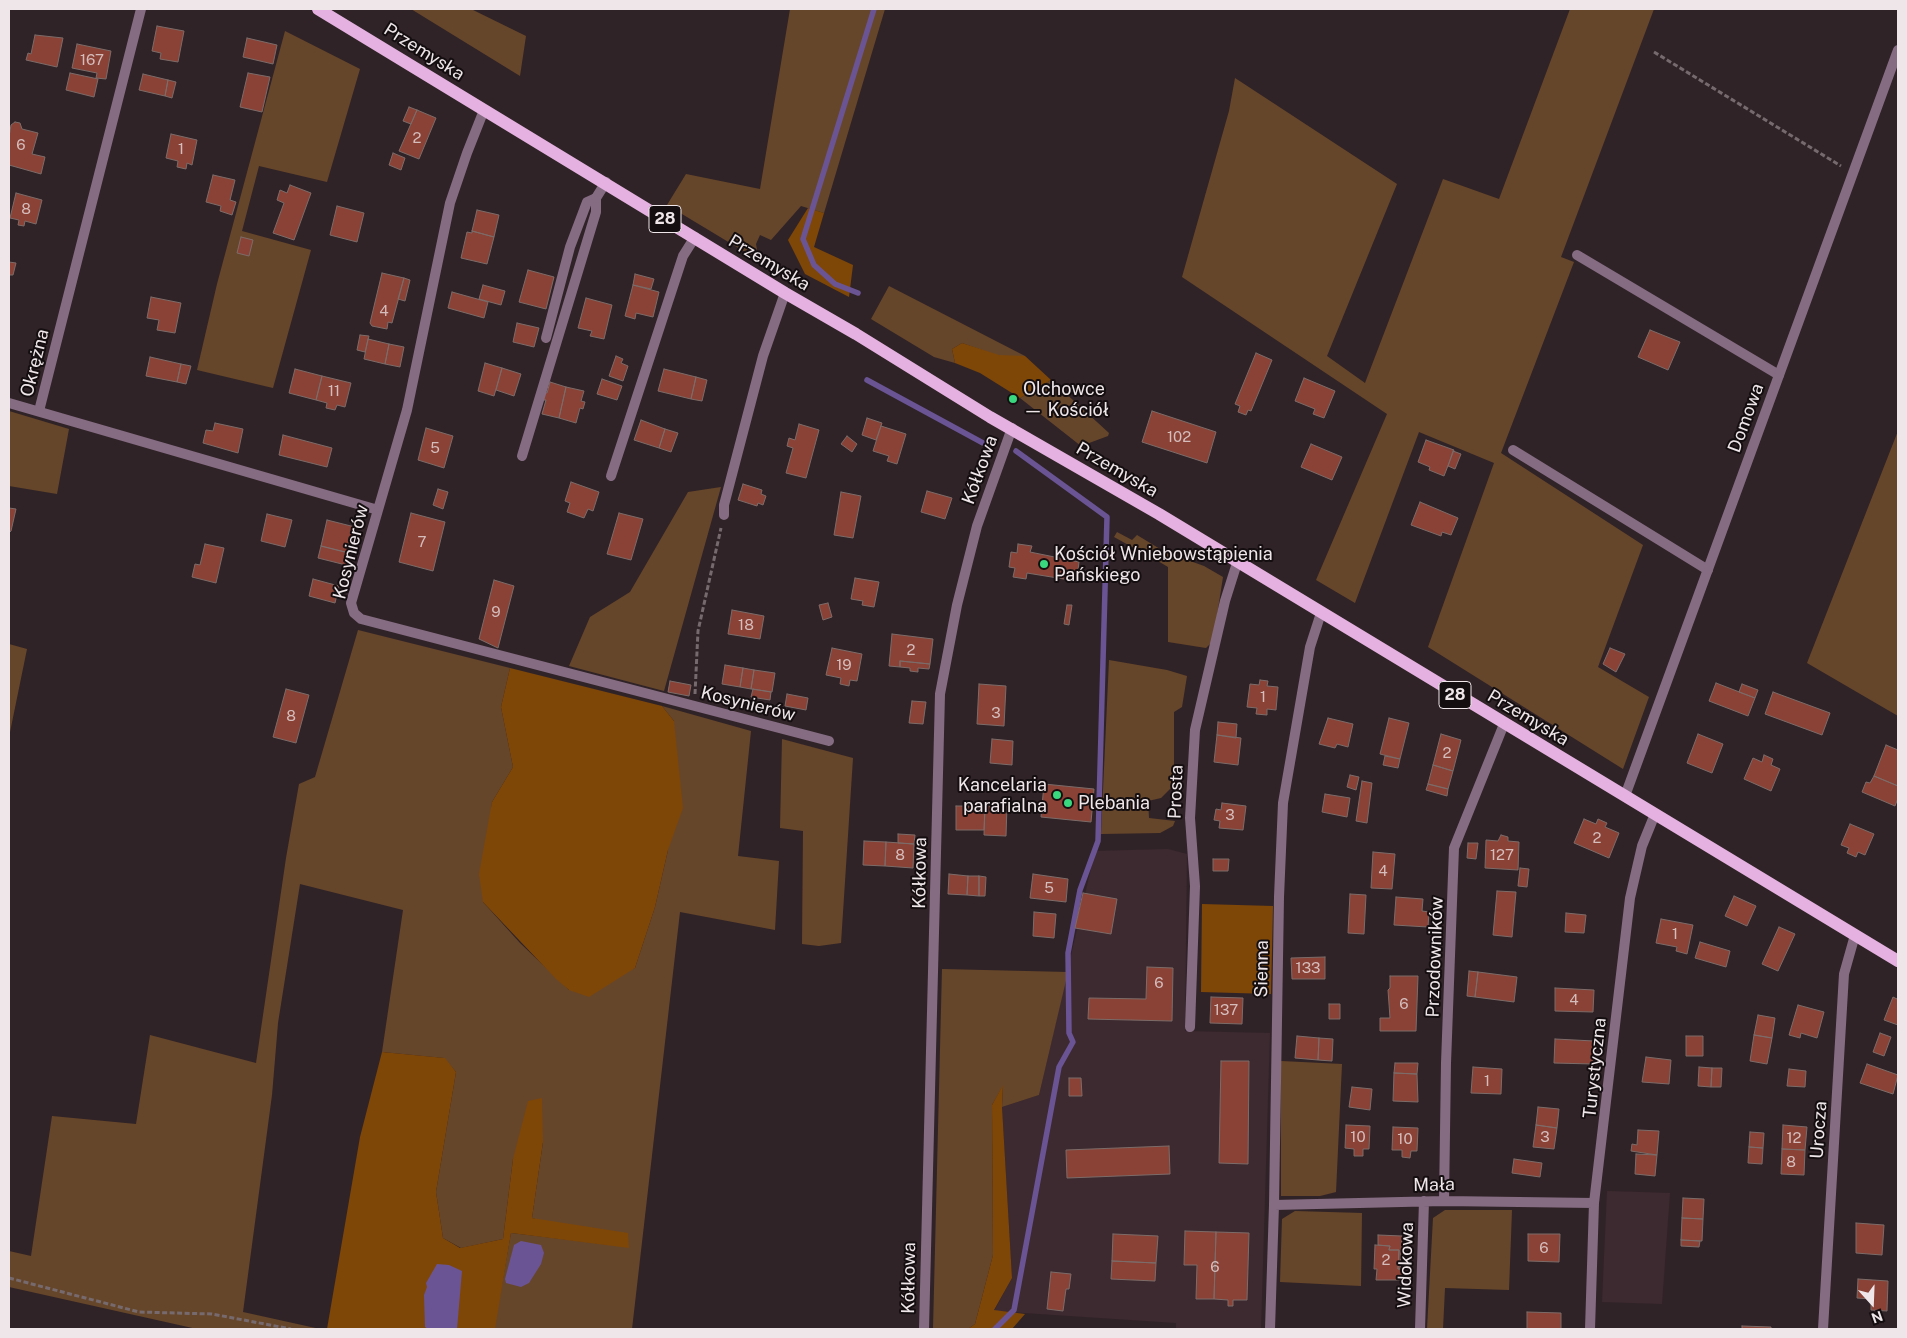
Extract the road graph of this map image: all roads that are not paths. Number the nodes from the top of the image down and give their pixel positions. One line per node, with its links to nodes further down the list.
1 (141, 9): 13 (street, Okrężna)
2 (318, 9): 4 (main road, Przemyska / 28)
3 (1898, 50): 11 (street, Domowa)
4 (484, 110): 5 (main road, Przemyska / 28); 18 (street, Kosynierów)
5 (606, 182): 6 (street); 7 (main road, Przemyska / 28)
6 (596, 198): 10 (street); 16 (street)
7 (695, 238): 9 (main road, Przemyska / 28); 17 (street)
8 (1577, 255): 11 (street)
9 (785, 293): 14 (main road, Przemyska / 28); 19 (street)
10 (546, 338)
11 (1779, 375): 21 (street, Domowa)
12 (9, 403): 13 (street)
13 (39, 411): 18 (street, Okrężna)
14 (1012, 428): 20 (main road, Przemyska / 28); 34 (street, Kółkowa)
15 (1513, 450): 21 (street)
16 (522, 456)
17 (612, 476)
18 (378, 510): 24 (street, Kosynierów)
19 (724, 515)
20 (1237, 563): 22 (main road, Przemyska / 28); 29 (street, Prosta)
21 (1708, 570): 25 (street, Domowa)
22 (1321, 614): 23 (main road, Przemyska / 28); 33 (street, Sienna)
23 (1504, 724): 25 (main road, Przemyska / 28); 31 (street, Przodowników)
24 (829, 741)
25 (1625, 796): 26 (main road, Przemyska / 28)
26 (1655, 814): 27 (main road, Przemyska / 28); 32 (street, Turystyczna)
27 (1855, 935): 28 (main road, Przemyska / 28); 38 (street, Urocza)
28 (1898, 961)
29 (1190, 1027)
30 (1424, 1201): 31 (street, Mała); 33 (street, Mała); 36 (street, Widokowa)
31 (1444, 1201): 32 (street, Mała)
32 (1594, 1204): 37 (street, Turystyczna)
33 (1274, 1205): 35 (street, Sienna)
34 (924, 1329)
35 (1270, 1329)
36 (1420, 1329)
37 (1590, 1329)
38 (1823, 1329)

